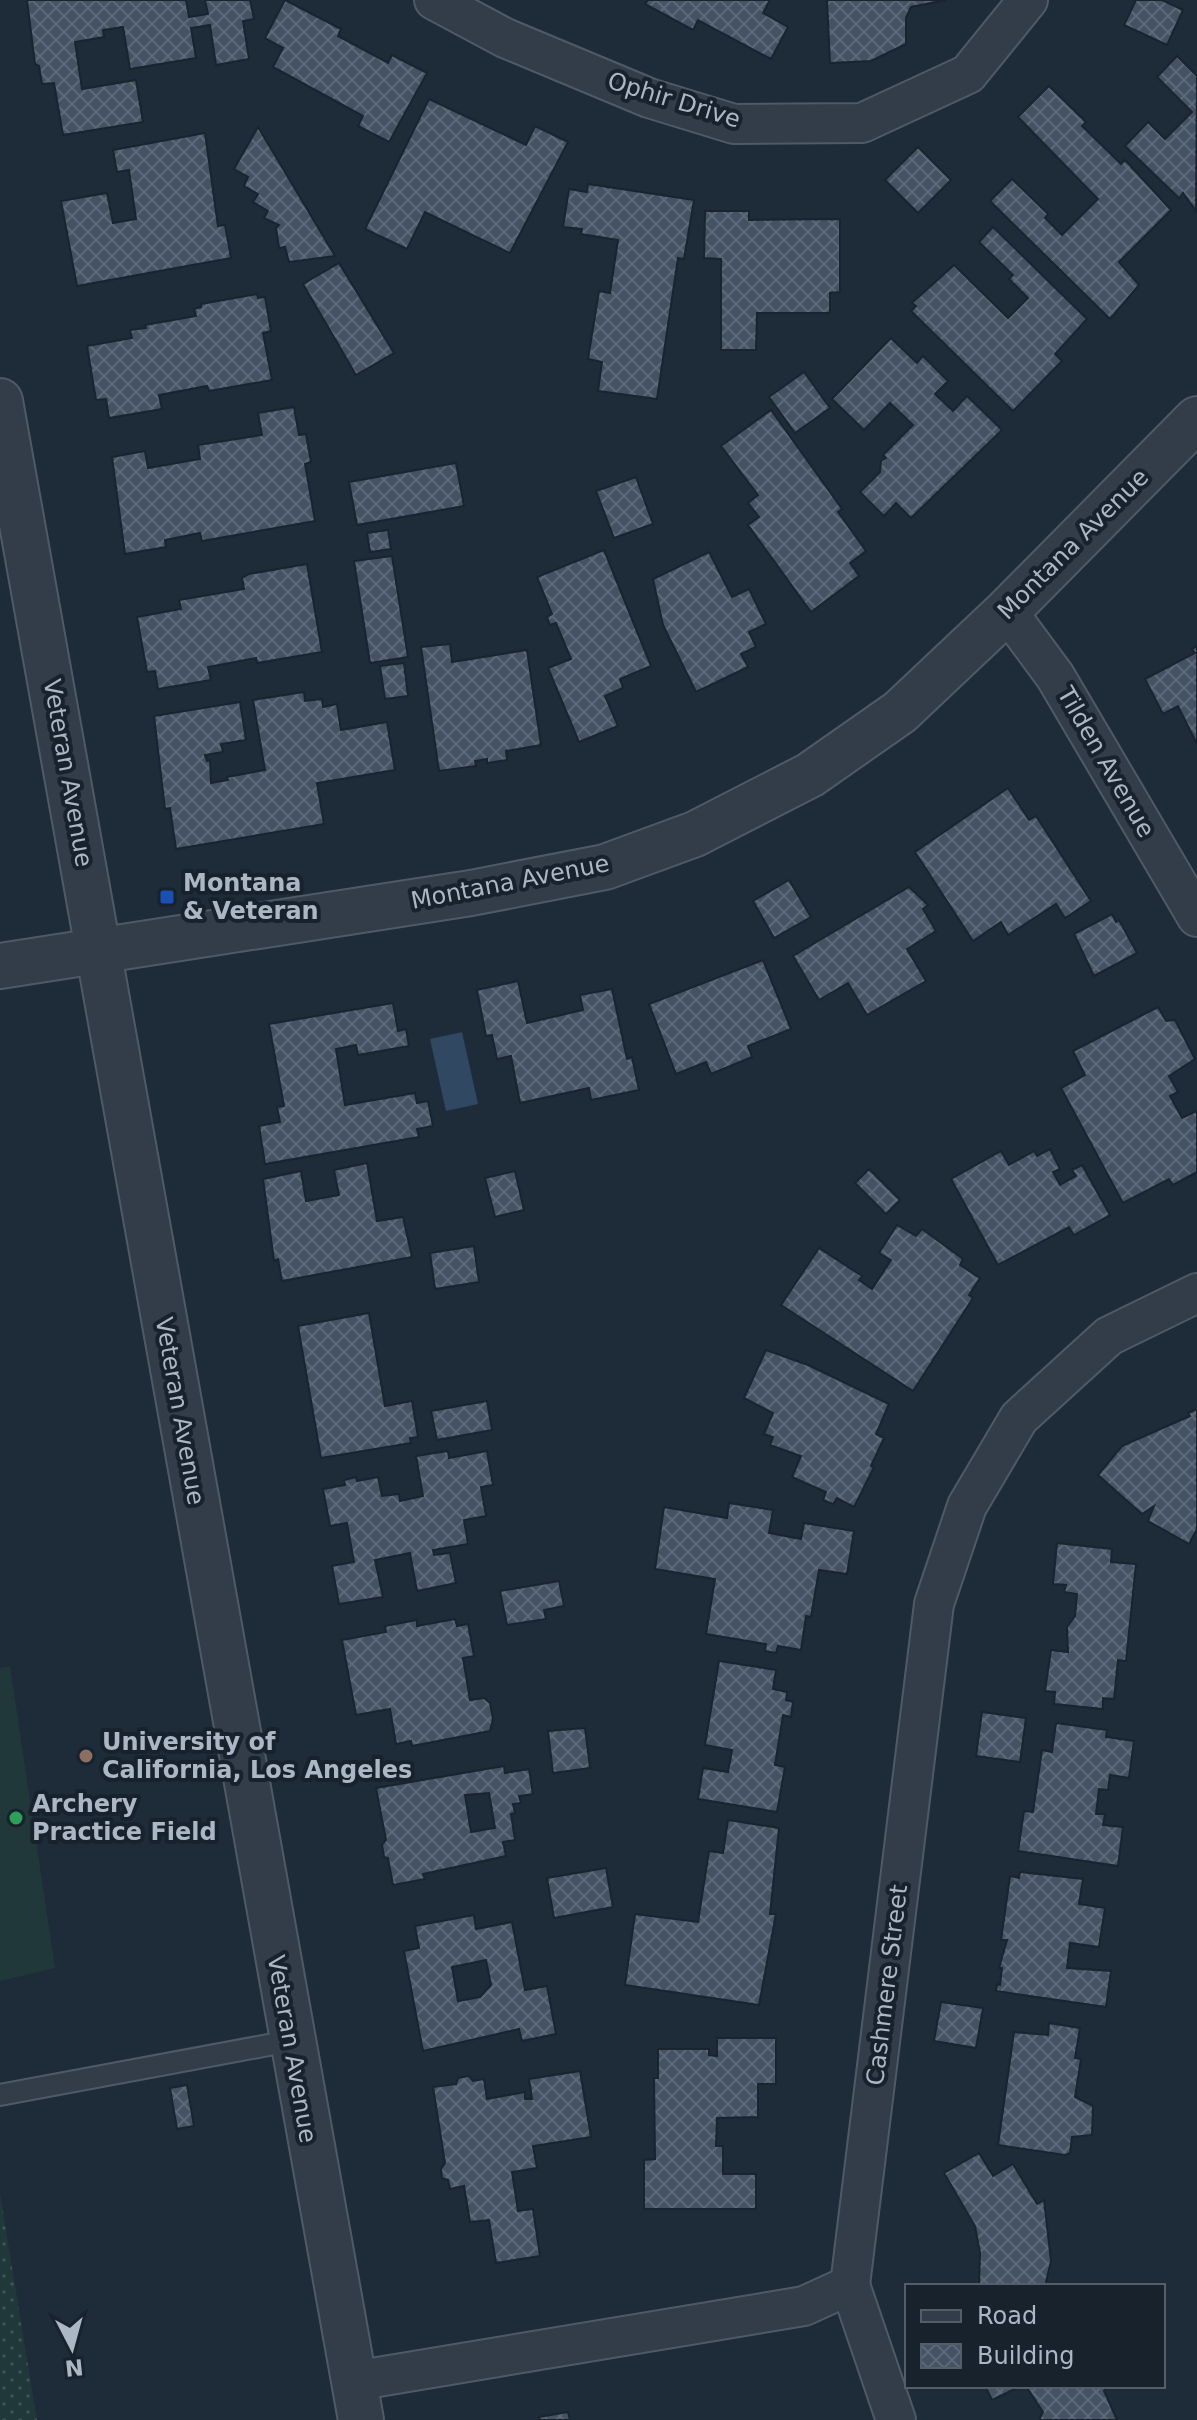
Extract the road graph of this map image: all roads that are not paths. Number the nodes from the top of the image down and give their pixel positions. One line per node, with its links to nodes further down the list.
1 (434, 0): 2 (street, Ophir Drive)
2 (1028, 0)
3 (0, 401): 7 (street, Veteran Avenue)
4 (1197, 419): 5 (street, Montana Avenue)
5 (1007, 611): 6 (street, Tilden Avenue); 7 (street, Montana Avenue)
6 (1197, 917)
7 (100, 950): 8 (street, Montana Avenue); 10 (street, Veteran Avenue)
8 (0, 966)
9 (1197, 1293): 12 (street, Cashmere Street)
10 (290, 2041): 11 (lane); 13 (street, Veteran Avenue)
11 (0, 2095)
12 (850, 2285): 13 (street); 14 (street)
13 (357, 2400)
14 (896, 2420)

